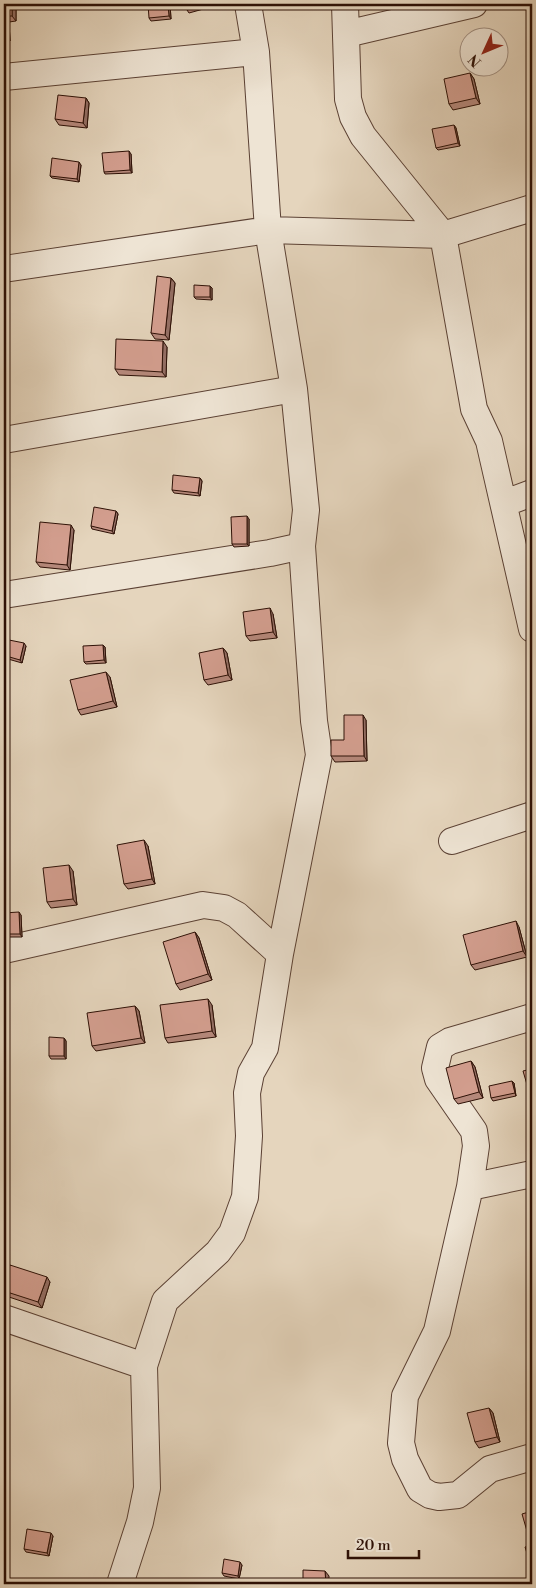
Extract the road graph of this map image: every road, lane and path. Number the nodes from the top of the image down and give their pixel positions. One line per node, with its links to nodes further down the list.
1 (248, 4): 5 (street)
2 (344, 4): 4 (street)
3 (474, 4): 4 (street)
4 (346, 34): 9 (street)
5 (256, 52): 6 (street); 8 (street)
6 (4, 77)
7 (532, 208): 9 (street)
8 (268, 230): 9 (street); 10 (street); 11 (street)
9 (443, 235): 14 (street)
10 (4, 269)
11 (294, 389): 12 (street); 15 (street)
12 (4, 440)
13 (532, 493): 14 (street)
14 (505, 503): 17 (street)
15 (302, 546): 16 (street); 21 (street)
16 (4, 595)
17 (532, 628)
18 (532, 816): 19 (street)
19 (452, 841)
20 (4, 950): 21 (street)
21 (280, 954): 26 (street)
22 (532, 1017): 24 (street)
23 (532, 1174): 24 (street)
24 (470, 1187): 27 (street)
25 (4, 1318): 26 (street)
26 (144, 1366): 28 (street)
27 (532, 1457)
28 (120, 1584)

